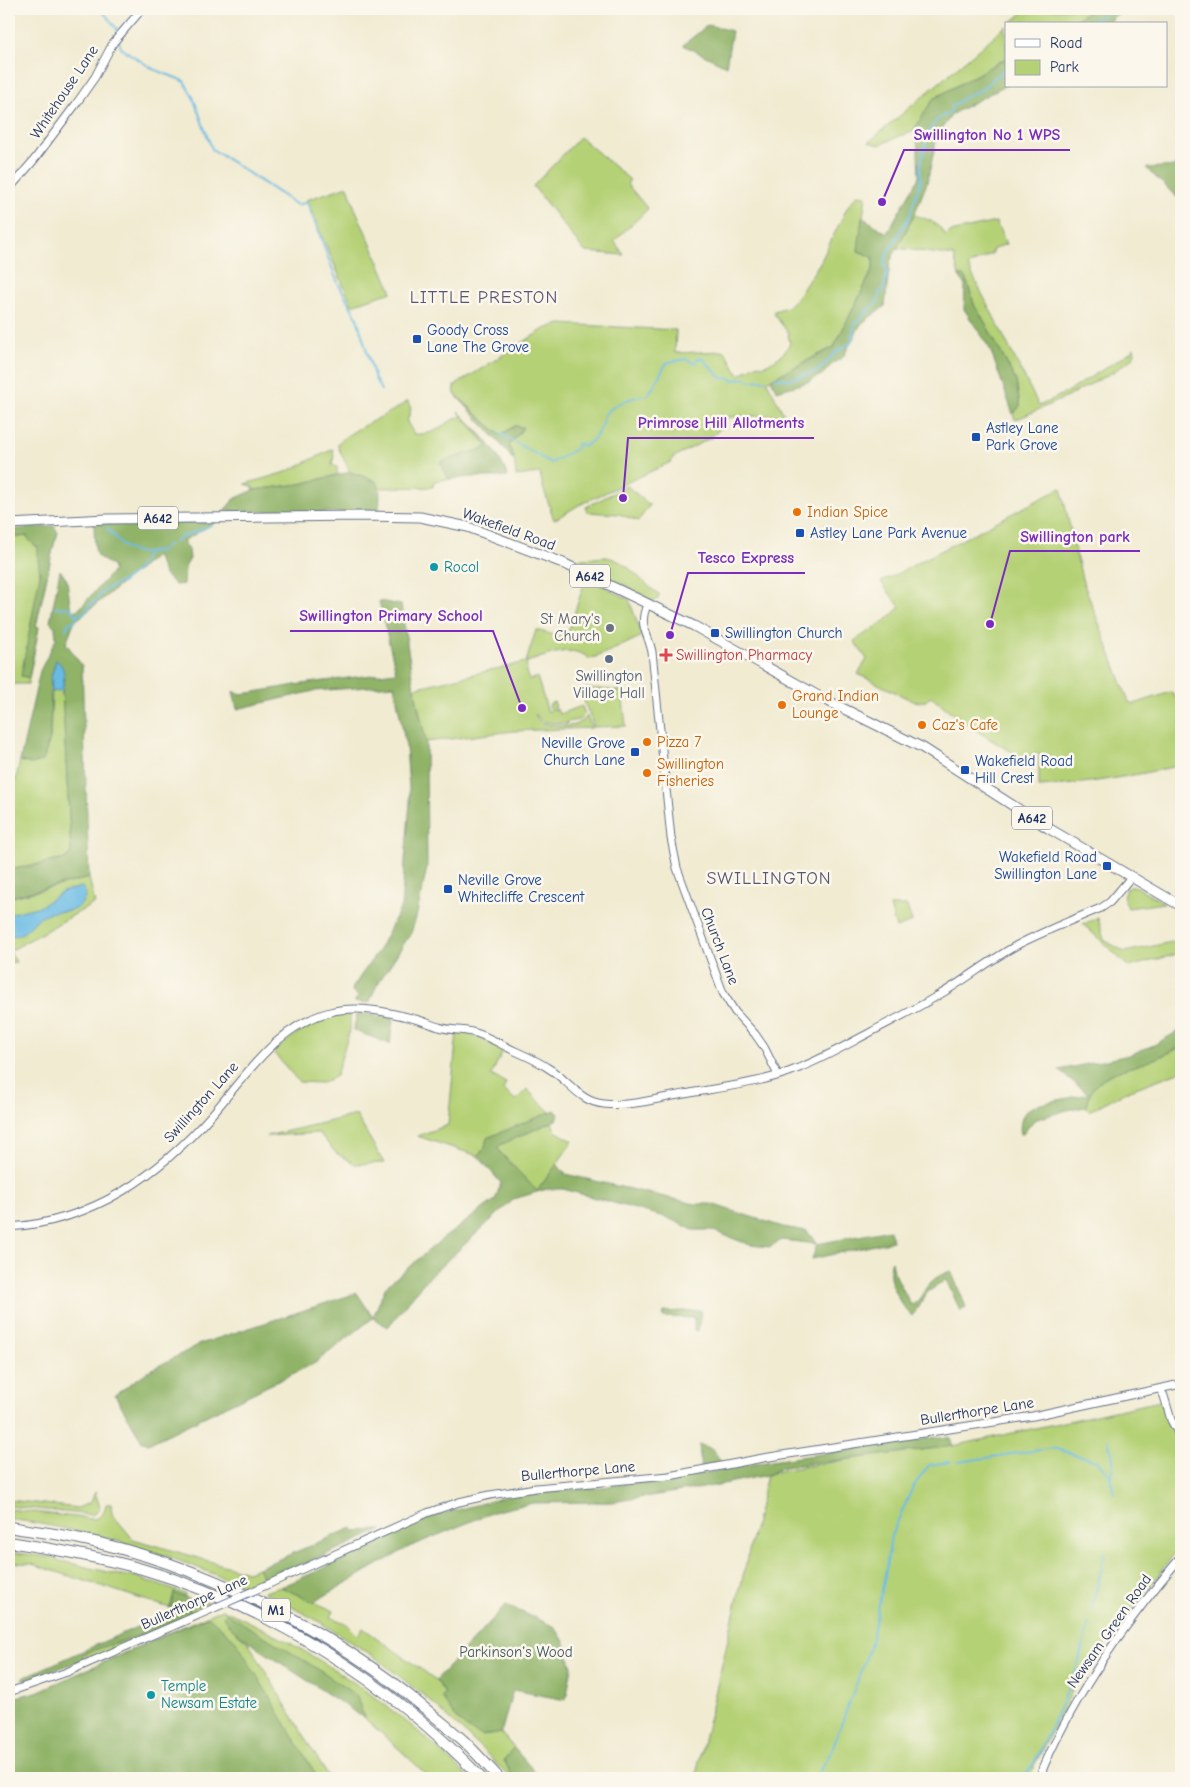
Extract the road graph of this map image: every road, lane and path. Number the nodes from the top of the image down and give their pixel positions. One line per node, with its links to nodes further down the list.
1 (142, 9): 2 (street, Whitehouse Lane)
2 (9, 189)
3 (9, 524): 4 (main road, Wakefield Road / A642)
4 (647, 605): 5 (main road, Wakefield Road / A642); 7 (street, Church Lane)
5 (1132, 876): 6 (main road, Wakefield Road / A642); 7 (street, Swillington Lane)
6 (1181, 906)
7 (778, 1075): 8 (street, Swillington Lane)
8 (9, 1227)
9 (1181, 1384): 10 (street, Bullerthorpe Lane)
10 (1160, 1389): 11 (street); 15 (street, Bullerthorpe Lane, bridge)
11 (1181, 1438)
12 (9, 1527): 17 (highway, M1)
13 (9, 1542): 16 (highway, M1)
14 (1181, 1557): 18 (street, Newsam Green Road)
15 (9, 1692)
16 (481, 1778)
17 (499, 1778)
18 (1039, 1778)

